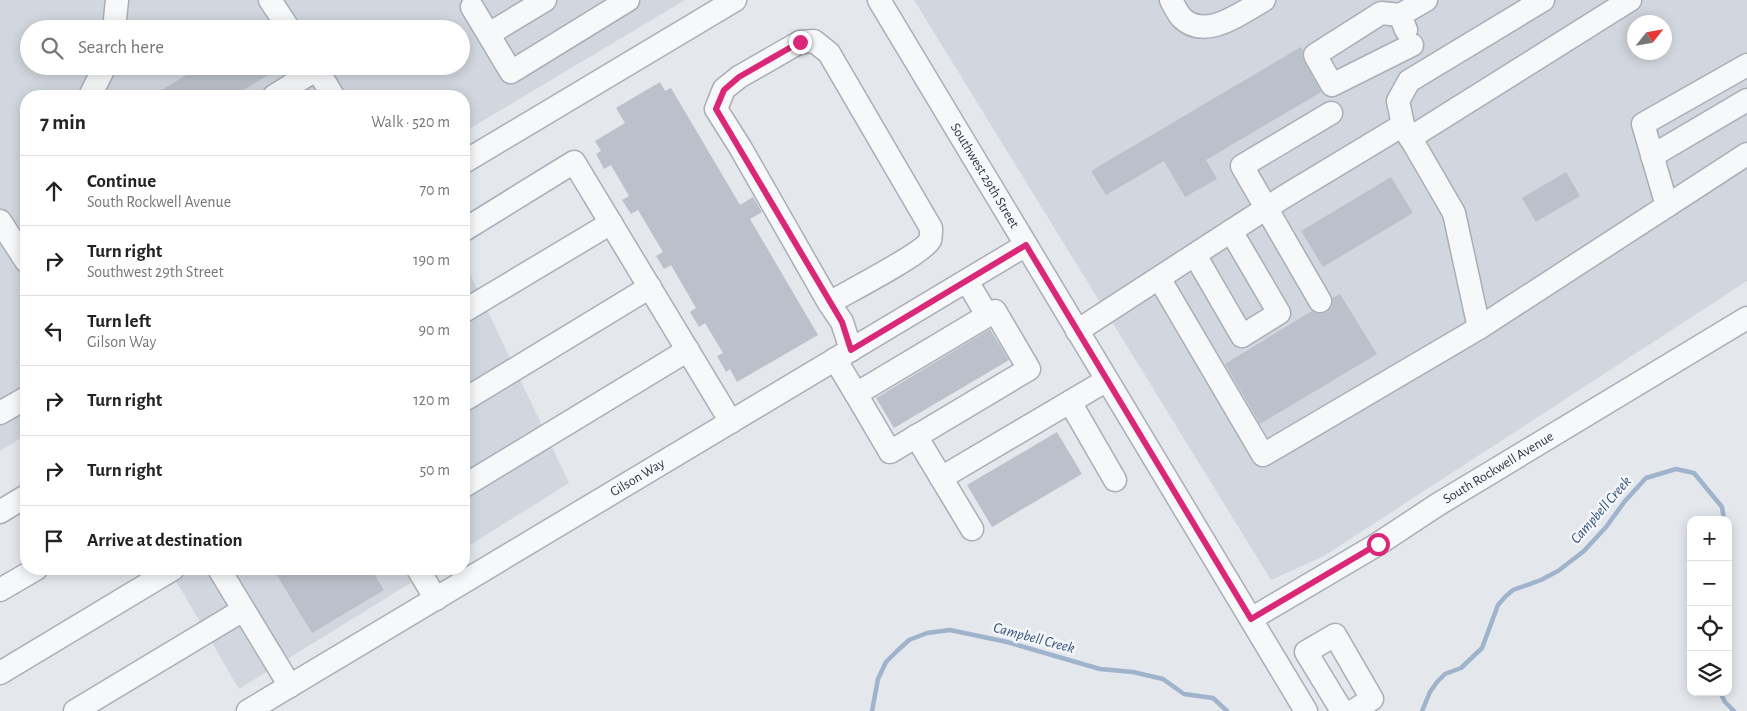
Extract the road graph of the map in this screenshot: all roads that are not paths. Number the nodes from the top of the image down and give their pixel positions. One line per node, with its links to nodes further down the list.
1 (117, 0): 14 (street)
2 (270, 0): 15 (street)
3 (545, 0): 16 (street)
4 (628, 0): 16 (street)
5 (735, 0): 31 (street)
6 (1171, 0): 7 (street)
7 (1264, 0)
8 (1426, 0): 13 (street)
9 (1543, 0): 19 (street)
10 (1630, 0): 28 (street)
11 (883, 1): 38 (street, Southwest 29th Street)
12 (472, 7): 16 (street)
13 (1400, 15): 17 (street); 17 (street)
14 (115, 20)
15 (283, 20)
16 (489, 34)
17 (1412, 46): 19 (street)
18 (1747, 65): 30 (street)
19 (1422, 73): 28 (street)
20 (100, 75): 23 (street)
21 (306, 75): 24 (street)
22 (320, 75): 25 (street)
23 (93, 90)
24 (283, 90)
25 (329, 90)
26 (1747, 100): 30 (street)
27 (1330, 113): 33 (street)
28 (1407, 131): 33 (street); 49 (street)
29 (1747, 154): 32 (street)
30 (1652, 156): 32 (street)
31 (470, 158)
32 (1667, 206): 49 (street)
33 (1266, 208): 37 (street); 44 (street)
34 (0, 221): 39 (street)
35 (611, 222): 36 (street); 43 (street); 46 (street)
36 (470, 226)
37 (1231, 231): 40 (street); 40 (street)
38 (1026, 245): 42 (street, Gilson Way); 50 (street, Southwest 29th Street)
39 (20, 252)
40 (1195, 254): 41 (street)
41 (1159, 278): 49 (street); 50 (street)
42 (966, 280): 47 (street); 52 (street, Gilson Way)
43 (650, 287): 51 (street); 55 (street)
44 (1320, 301)
45 (829, 303): 45 (street); 52 (street)
46 (470, 307)
47 (987, 315): 54 (street); 60 (street)
48 (1747, 318): 74 (street, South Rockwell Avenue)
49 (1478, 328)
50 (1077, 331): 53 (street, Southwest 29th Street)
51 (688, 350): 59 (street); 63 (street)
52 (843, 354): 54 (street); 59 (street, Gilson Way)
53 (1107, 380): 57 (street); 74 (street, Southwest 29th Street)
54 (856, 394): 60 (street)
55 (470, 396)
56 (20, 402): 58 (street)
57 (1070, 402): 61 (street); 62 (street)
58 (0, 414)
59 (731, 422): 72 (street, Gilson Way)
60 (916, 436): 61 (street)
61 (941, 478): 66 (street)
62 (1115, 480)
63 (470, 482)
64 (20, 500): 65 (street)
65 (0, 512)
66 (972, 529)
67 (26, 575): 71 (street)
68 (163, 575): 75 (street)
69 (222, 575): 73 (street)
70 (422, 575): 72 (street)
71 (0, 590)
72 (436, 599): 76 (street, Gilson Way)
73 (243, 610): 76 (street); 77 (street)
74 (1251, 619): 79 (street, Southwest 29th Street)
75 (0, 673)
76 (290, 686): 78 (street, Gilson Way)
77 (75, 711)
78 (248, 711)
79 (1306, 711)
80 (1342, 711): 81 (street)
81 (1353, 711)

